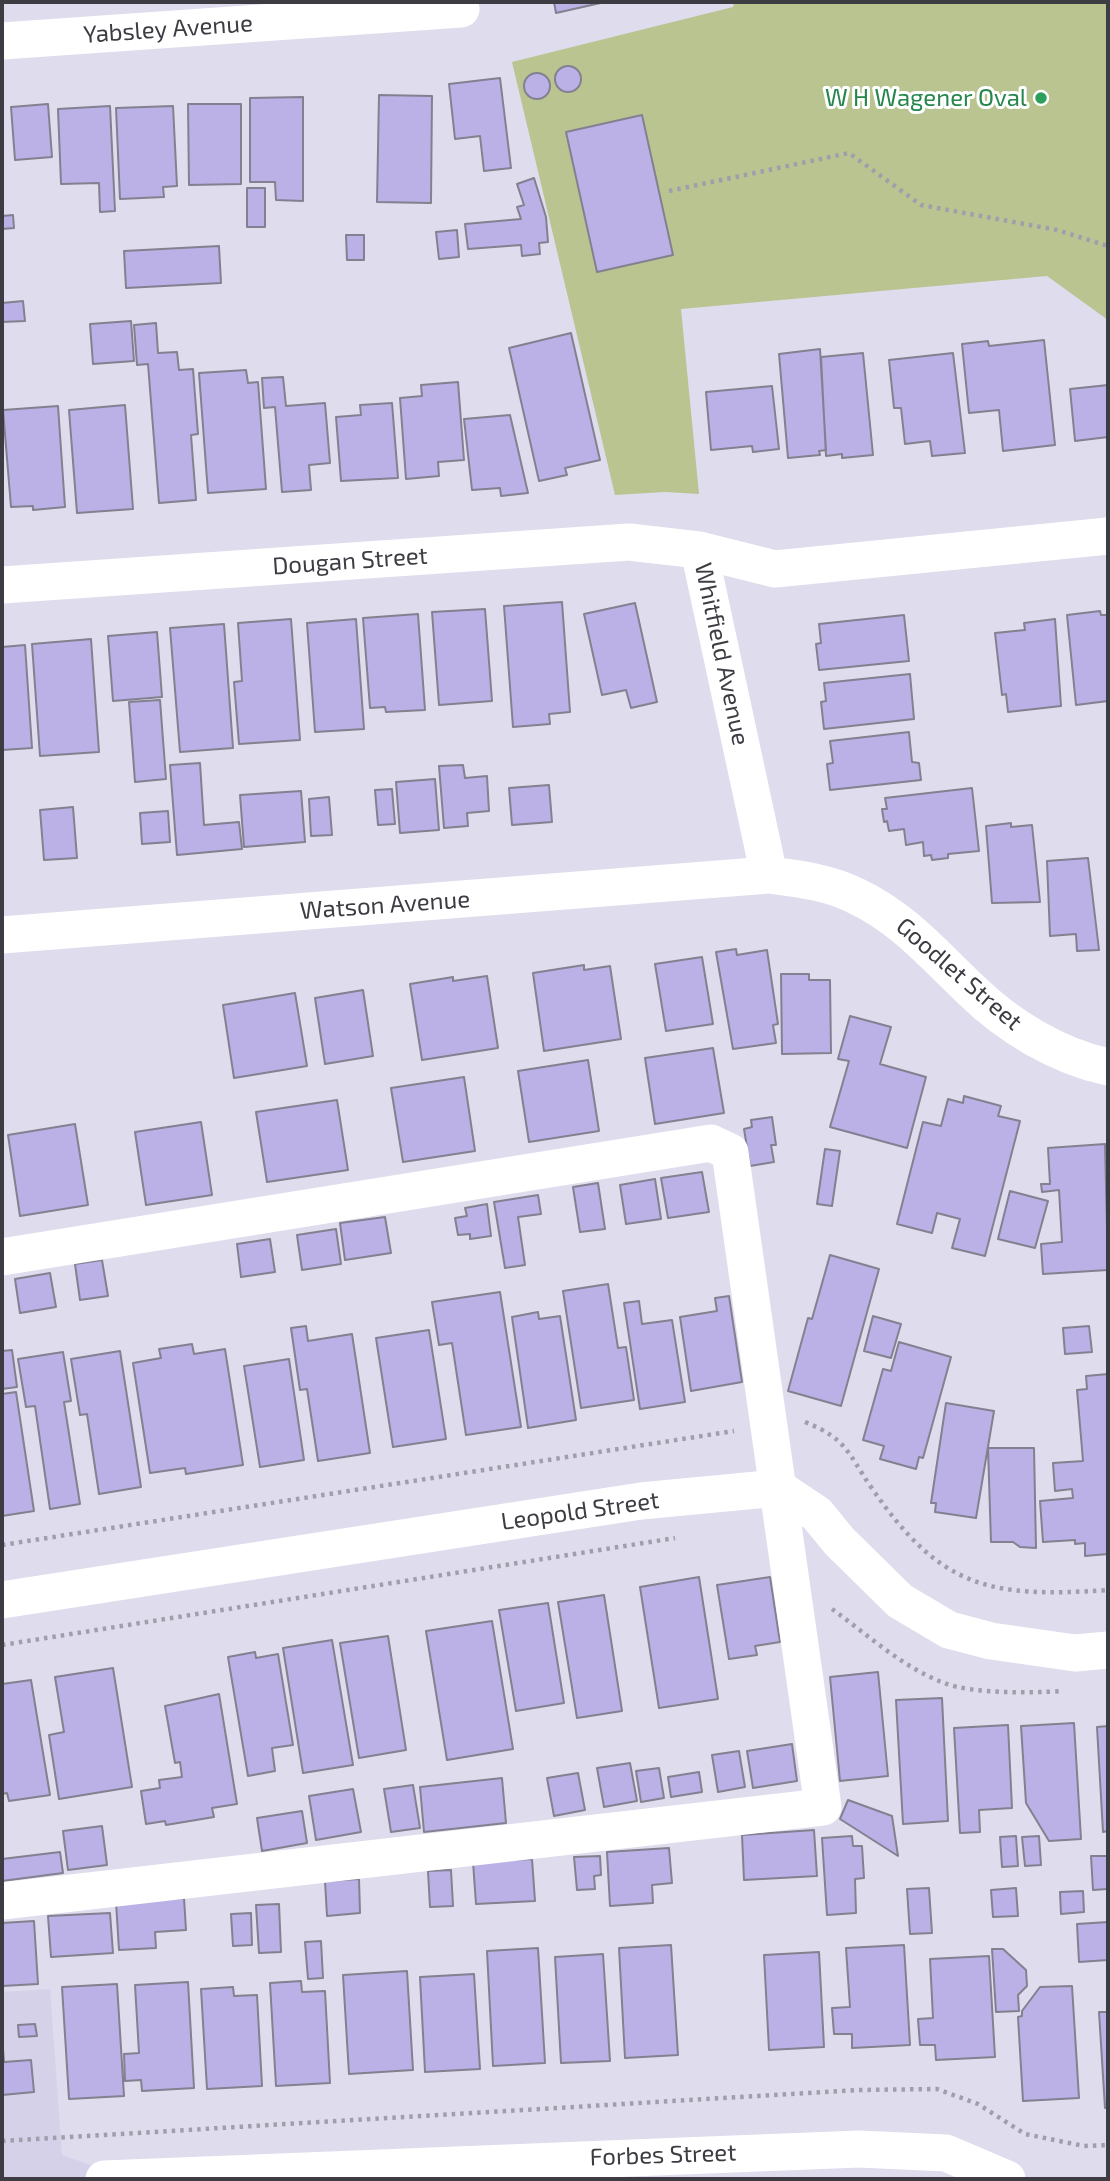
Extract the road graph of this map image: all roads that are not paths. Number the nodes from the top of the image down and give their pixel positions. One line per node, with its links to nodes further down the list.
1 (461, 9): 2 (street, Yabsley Avenue)
2 (2, 41)
3 (1108, 536): 4 (street, Whitfield Avenue)
4 (699, 550): 5 (street, Dougan Street); 6 (street, Whitfield Avenue)
5 (2, 585)
6 (769, 875): 7 (street, Watson Avenue); 8 (street, Goodlet Street)
7 (2, 935)
8 (1108, 1067)
9 (2, 1257): 10 (street)
10 (778, 1488): 11 (street, Leopold Street); 12 (street); 13 (street)
11 (2, 1600)
12 (1108, 1650)
13 (2, 1901)
14 (104, 2179): 15 (street, Forbes Street)
15 (1007, 2179)

